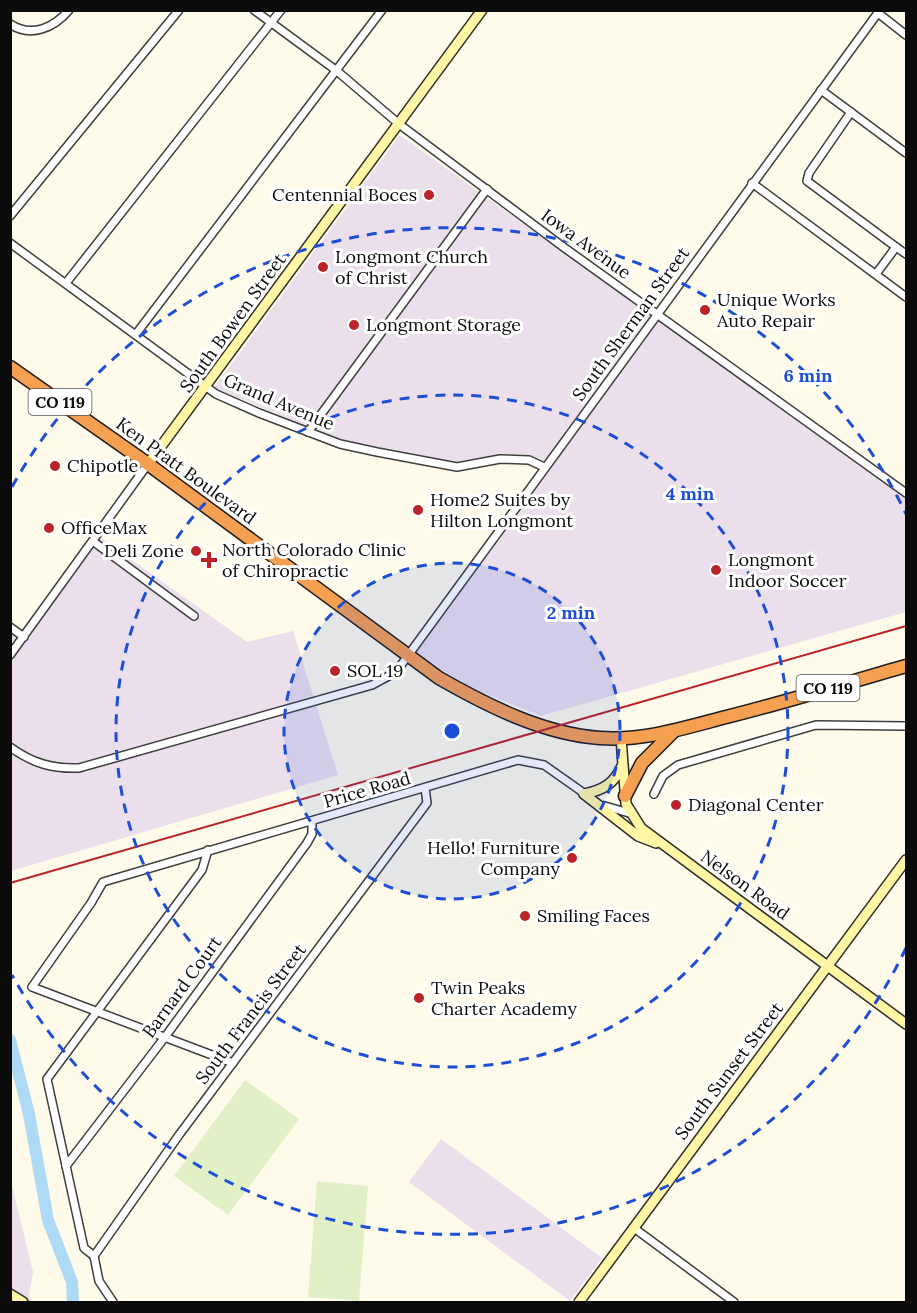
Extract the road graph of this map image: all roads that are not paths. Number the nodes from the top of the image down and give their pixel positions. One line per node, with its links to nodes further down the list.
1 (69, 10): 9 (street)
2 (179, 10): 18 (street)
3 (255, 10): 8 (street, Iowa Avenue)
4 (281, 10): 8 (street)
5 (382, 10): 11 (street)
6 (482, 10): 14 (street, South Bowen Street)
7 (879, 12): 10 (street); 12 (street, South Sherman Street)
8 (272, 23): 11 (street, Iowa Avenue); 23 (street)
9 (10, 24)
10 (906, 34)
11 (337, 71): 14 (street, Iowa Avenue); 26 (street)
12 (821, 90): 13 (street); 16 (street, South Sherman Street)
13 (851, 112): 15 (street); 20 (street)
14 (399, 124): 17 (street, Iowa Avenue); 28 (street, South Bowen Street)
15 (906, 153)
16 (752, 183): 22 (street); 25 (street, South Sherman Street)
17 (487, 189): 25 (street, Iowa Avenue); 29 (street)
18 (10, 216)
19 (10, 243): 23 (street, Grand Avenue)
20 (896, 247): 21 (street); 22 (street)
21 (906, 254)
22 (876, 274): 24 (street)
23 (66, 283): 26 (street, Grand Avenue)
24 (906, 297)
25 (656, 314): 31 (street, South Sherman Street); 32 (street, Iowa Avenue)
26 (136, 334): 28 (street, Grand Avenue)
27 (10, 367): 30 (highway, Ken Pratt Boulevard / CO 119)
28 (206, 387): 29 (street, Grand Avenue); 30 (street, South Bowen Street)
29 (308, 432): 31 (street, Grand Avenue)
30 (148, 464): 33 (street, South Bowen Street); 38 (highway, Ken Pratt Boulevard / CO 119)
31 (544, 467): 38 (street, South Sherman Street)
32 (906, 493)
33 (94, 542): 34 (street); 36 (street, South Bowen Street)
34 (194, 616)
35 (10, 627): 36 (street)
36 (24, 637): 37 (street, South Bowen Street)
37 (10, 655)
38 (408, 656): 42 (highway, Ken Pratt Boulevard / CO 119); 43 (street, South Sherman Street)
39 (906, 666): 41 (highway, Ken Pratt Boulevard / CO 119)
40 (906, 726): 47 (street)
41 (674, 731): 42 (highway, Ken Pratt Boulevard / CO 119); 48 (highway)
42 (621, 738): 44 (street, Nelson Road)
43 (10, 747)
44 (623, 764): 46 (street); 48 (street, Nelson Road)
45 (425, 788): 46 (street, Price Road); 50 (street, Price Road); 58 (street, South Francis Street)
46 (584, 794): 49 (street, Price Road); 51 (street)
47 (654, 794)
48 (625, 796): 49 (street, Nelson Road)
49 (629, 813): 51 (street, Nelson Road)
50 (312, 821): 52 (street, Price Road); 57 (street, Barnard Court)
51 (665, 846): 54 (street, Nelson Road)
52 (208, 850): 55 (street); 55 (street, Price Road)
53 (906, 860): 54 (street, South Sunset Street)
54 (828, 966): 56 (street, Nelson Road); 60 (street, South Sunset Street)
55 (97, 1011): 57 (street); 59 (street)
56 (906, 1024)
57 (165, 1037): 58 (street); 59 (street, Barnard Court)
58 (233, 1063): 61 (street, South Francis Street)
59 (66, 1166): 61 (street)
60 (634, 1228): 65 (street, South Sunset Street); 66 (street)
61 (94, 1256): 64 (street)
62 (10, 1294): 63 (street)
63 (23, 1302)
64 (113, 1302)
65 (579, 1302)
66 (734, 1302)

